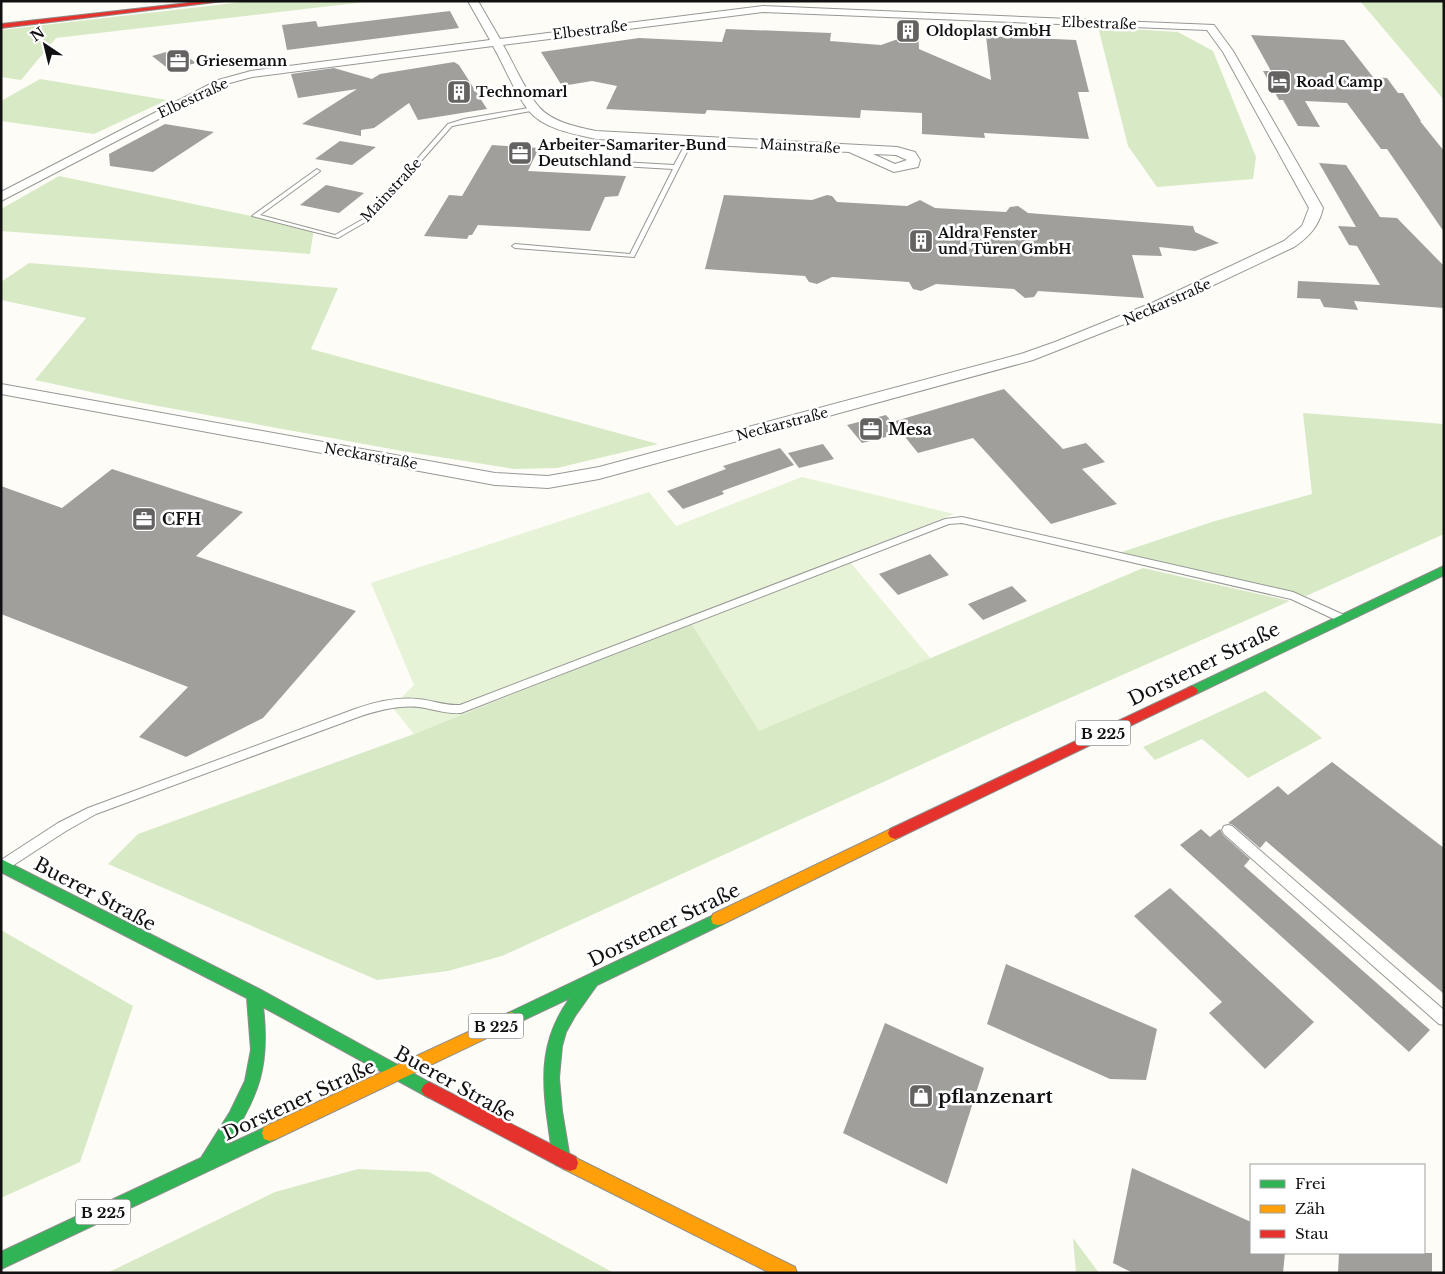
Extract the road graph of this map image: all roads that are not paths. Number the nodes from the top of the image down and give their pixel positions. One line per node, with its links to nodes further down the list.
1 (222, 1): 4 (main road)
2 (473, 1): 5 (street, Mainstraße)
3 (1210, 25): 5 (street, Elbestraße); 14 (street, Neckarstraße)
4 (1, 26)
5 (497, 42): 6 (street, Mainstraße); 12 (street, Elbestraße)
6 (534, 109): 7 (street, Mainstraße); 11 (lane, Mainstraße)
7 (690, 140): 8 (street, Mainstraße); 10 (lane)
8 (850, 148)
9 (569, 161): 10 (lane)
10 (676, 167): 13 (lane)
11 (316, 172)
12 (1, 198)
13 (515, 246)
14 (1, 389)
15 (1444, 570): 16 (main road, Dorstener Straße / B 225)
16 (1341, 618): 18 (lane); 19 (main road, Dorstener Straße / B 225)
17 (1228, 830): 21 (lane)
18 (2, 865): 20 (main road, Buerer Straße)
19 (593, 980): 22 (main road, Dorstener Straße / B 225); 23 (main road)
20 (254, 994): 22 (main road, Buerer Straße); 24 (main road)
21 (1444, 1018)
22 (399, 1072): 23 (main road, Buerer Straße); 24 (main road, Dorstener Straße / B 225)
23 (562, 1159): 26 (main road, Buerer Straße)
24 (206, 1164): 25 (main road, Dorstener Straße / B 225)
25 (1, 1261)
26 (789, 1273)

